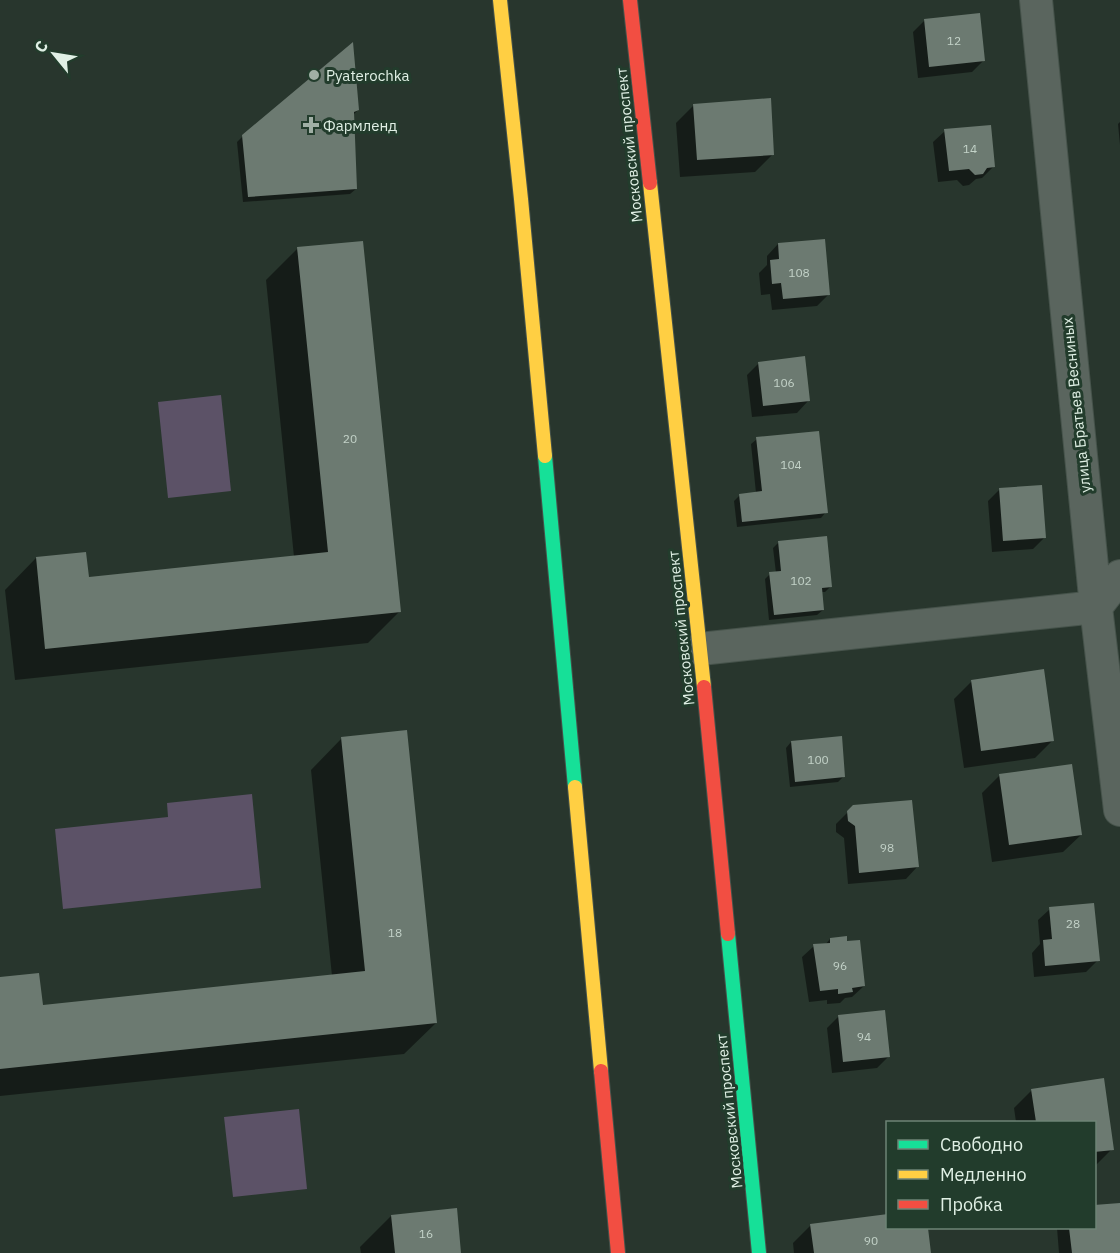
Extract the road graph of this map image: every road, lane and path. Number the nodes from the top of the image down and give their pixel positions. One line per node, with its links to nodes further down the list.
1 (500, 0): 8 (street)
2 (630, 0): 6 (street, Московский проспект)
3 (1036, 0): 5 (street, улица Братьев Весниных)
4 (1120, 576): 5 (street)
5 (1096, 607): 6 (street); 7 (street, улица Братьев Весниных)
6 (700, 649): 9 (street, Московский проспект)
7 (1120, 810)
8 (618, 1253)
9 (759, 1253)

